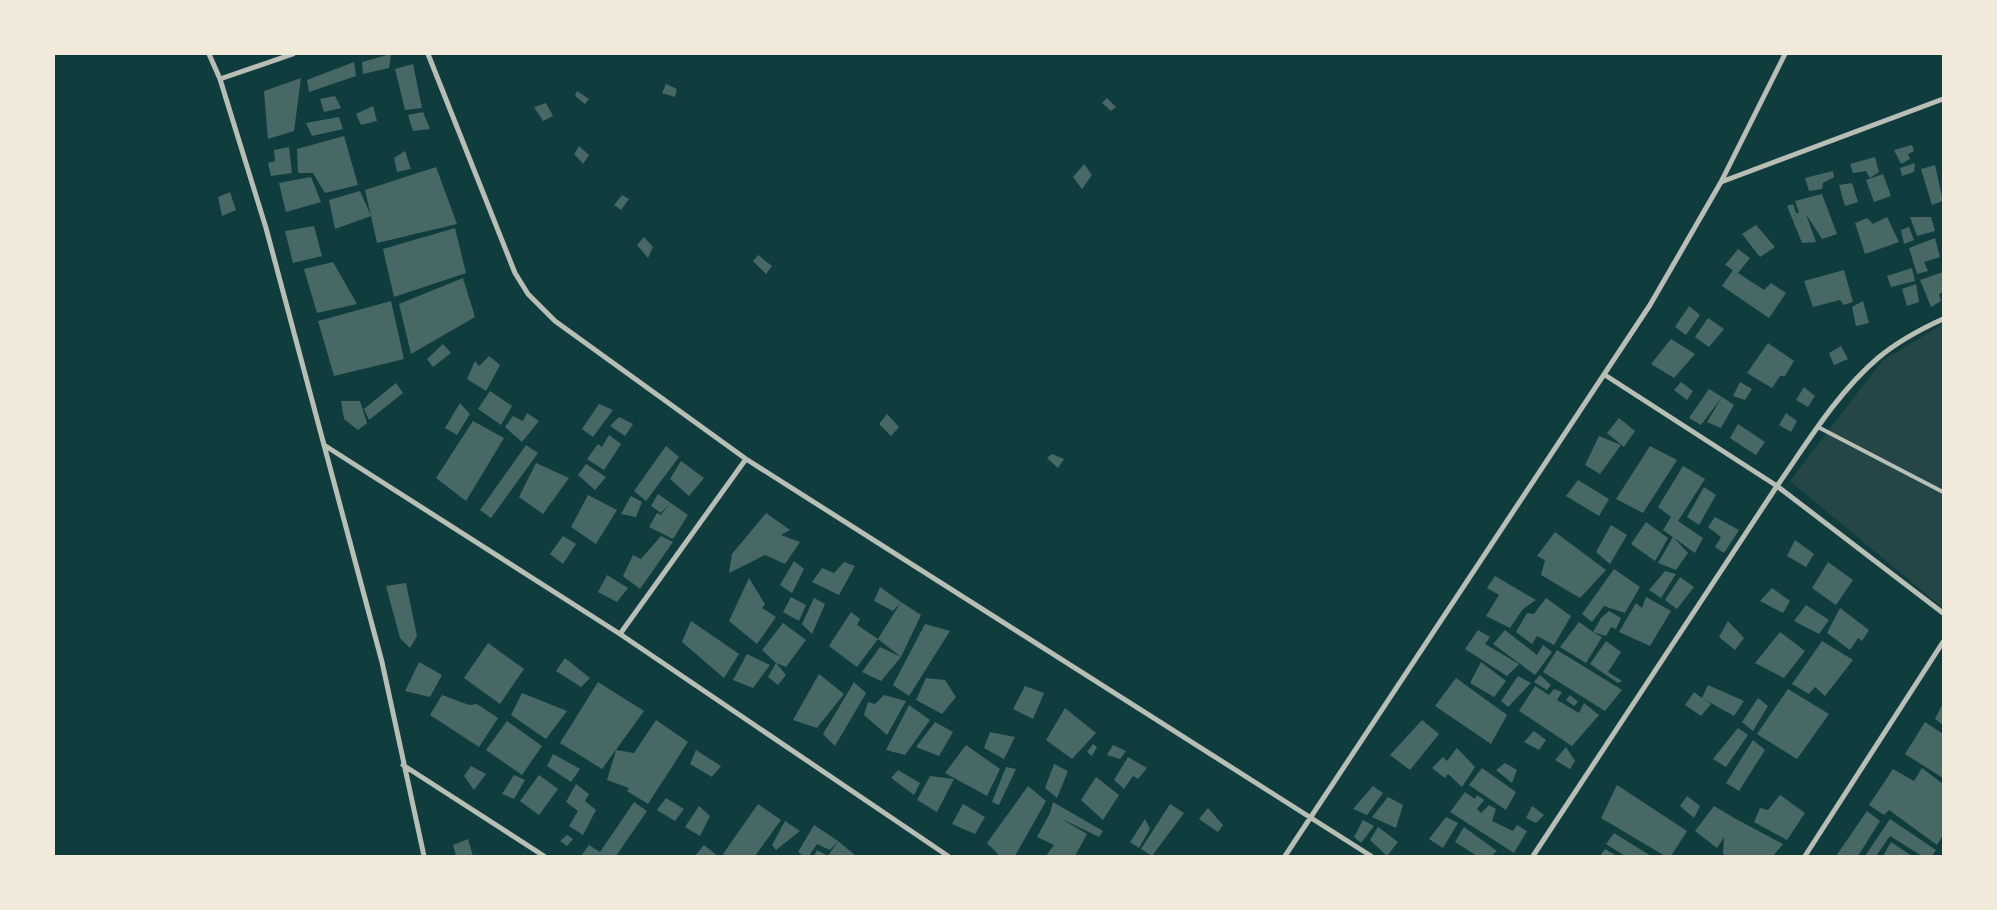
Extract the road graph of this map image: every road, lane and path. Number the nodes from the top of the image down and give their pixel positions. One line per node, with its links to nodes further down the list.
1 (209, 54): 5 (street)
2 (294, 54): 5 (street)
3 (1785, 54): 7 (street)
4 (429, 55): 12 (street)
5 (220, 79): 11 (street)
6 (1943, 99): 7 (street)
7 (1721, 182): 9 (street)
8 (1943, 319): 10 (street)
9 (1605, 375): 13 (street); 19 (street)
10 (1818, 427): 13 (street); 14 (lane)
11 (324, 445): 16 (street); 18 (street)
12 (746, 459): 16 (street); 19 (street)
13 (1776, 486): 15 (street); 25 (street)
14 (1943, 492)
15 (1943, 613)
16 (620, 634): 22 (street)
17 (1943, 642): 26 (street)
18 (403, 764): 20 (street); 21 (street)
19 (1312, 816): 23 (street); 24 (street)
20 (424, 856)
21 (544, 856)
22 (948, 856)
23 (1285, 856)
24 (1371, 856)
25 (1534, 856)
26 (1805, 856)

